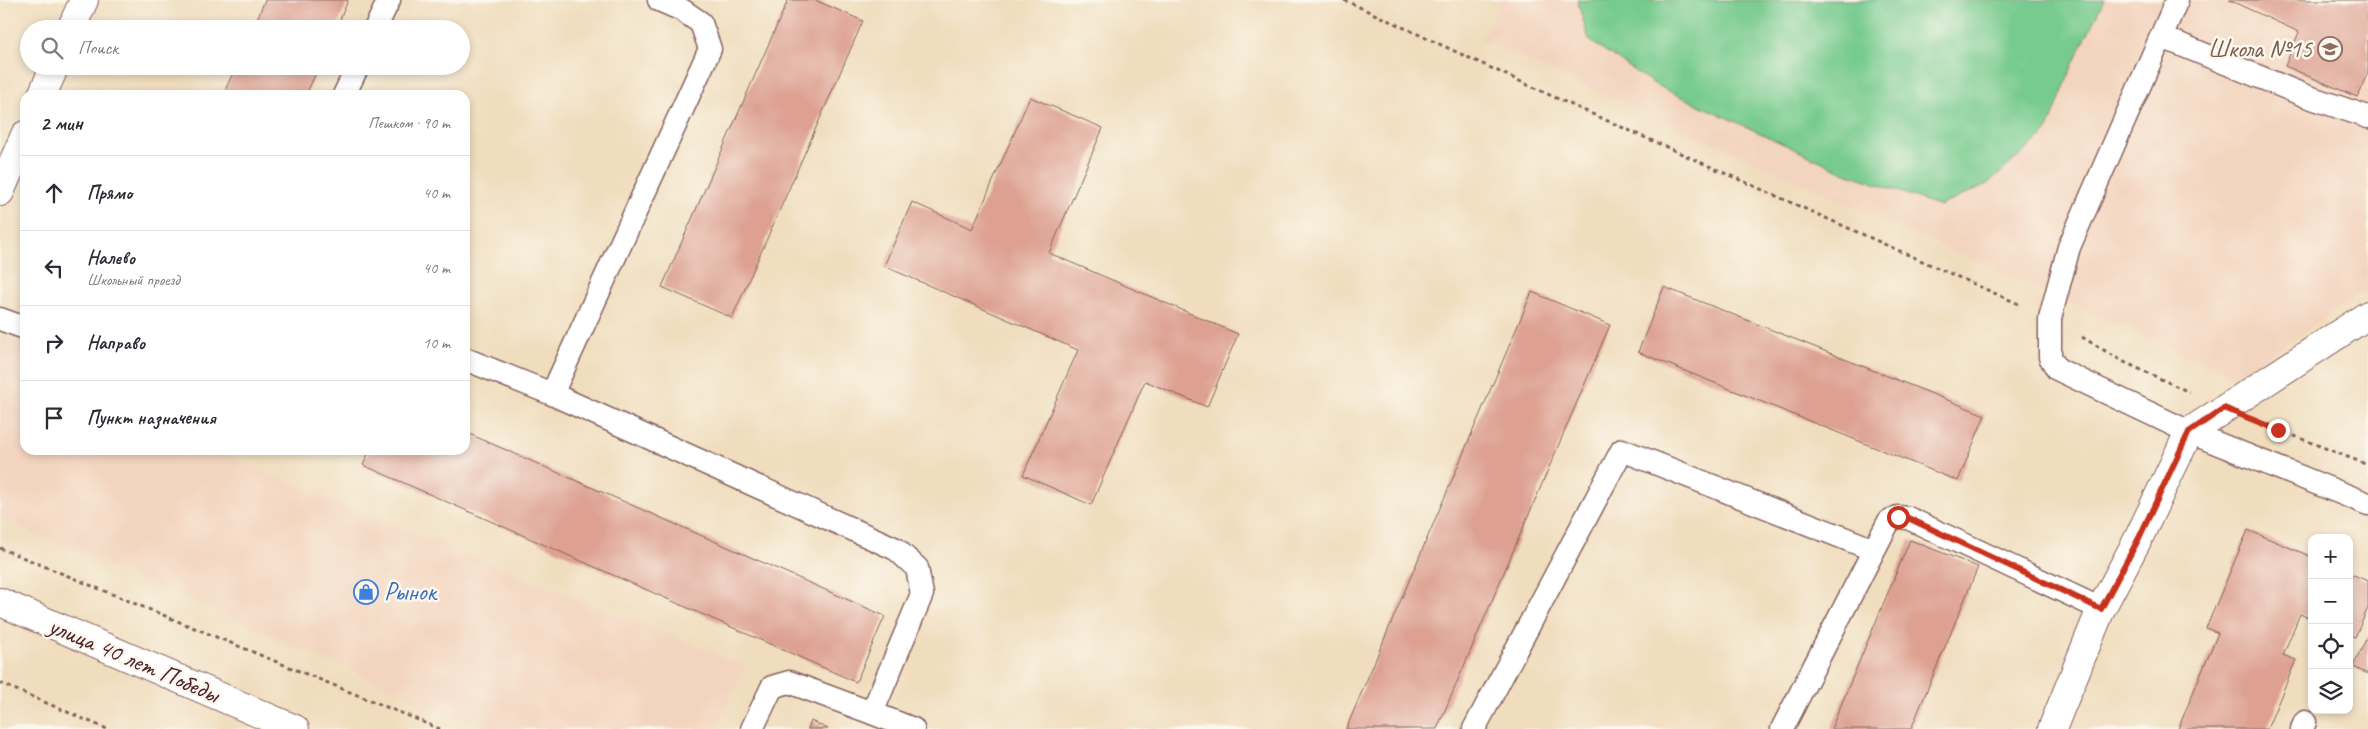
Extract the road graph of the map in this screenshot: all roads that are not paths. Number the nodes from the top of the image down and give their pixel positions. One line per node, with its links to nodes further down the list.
1 (84, 0): 5 (street)
2 (389, 0): 6 (lane)
3 (659, 0): 19 (lane)
4 (2176, 0): 7 (lane)
5 (75, 20)
6 (379, 20)
7 (2162, 37): 12 (lane); 20 (lane)
8 (51, 75): 10 (street)
9 (354, 75): 11 (lane)
10 (44, 90)
11 (346, 90)
12 (2368, 117)
13 (20, 146): 14 (street)
14 (0, 192)
15 (2368, 315): 20 (street)
16 (0, 319): 17 (lane)
17 (20, 326)
18 (470, 361): 19 (lane)
19 (552, 394): 25 (lane)
20 (2189, 432): 21 (lane); 24 (street)
21 (2368, 504)
22 (1874, 550): 24 (lane); 29 (lane); 30 (lane)
23 (0, 602): 26 (street, улица 40 лет Победы)
24 (2101, 609): 31 (street)
25 (872, 713): 27 (lane); 28 (lane)
26 (295, 729)
27 (752, 729)
28 (913, 729)
29 (1474, 729)
30 (1782, 729)
31 (2052, 729)

